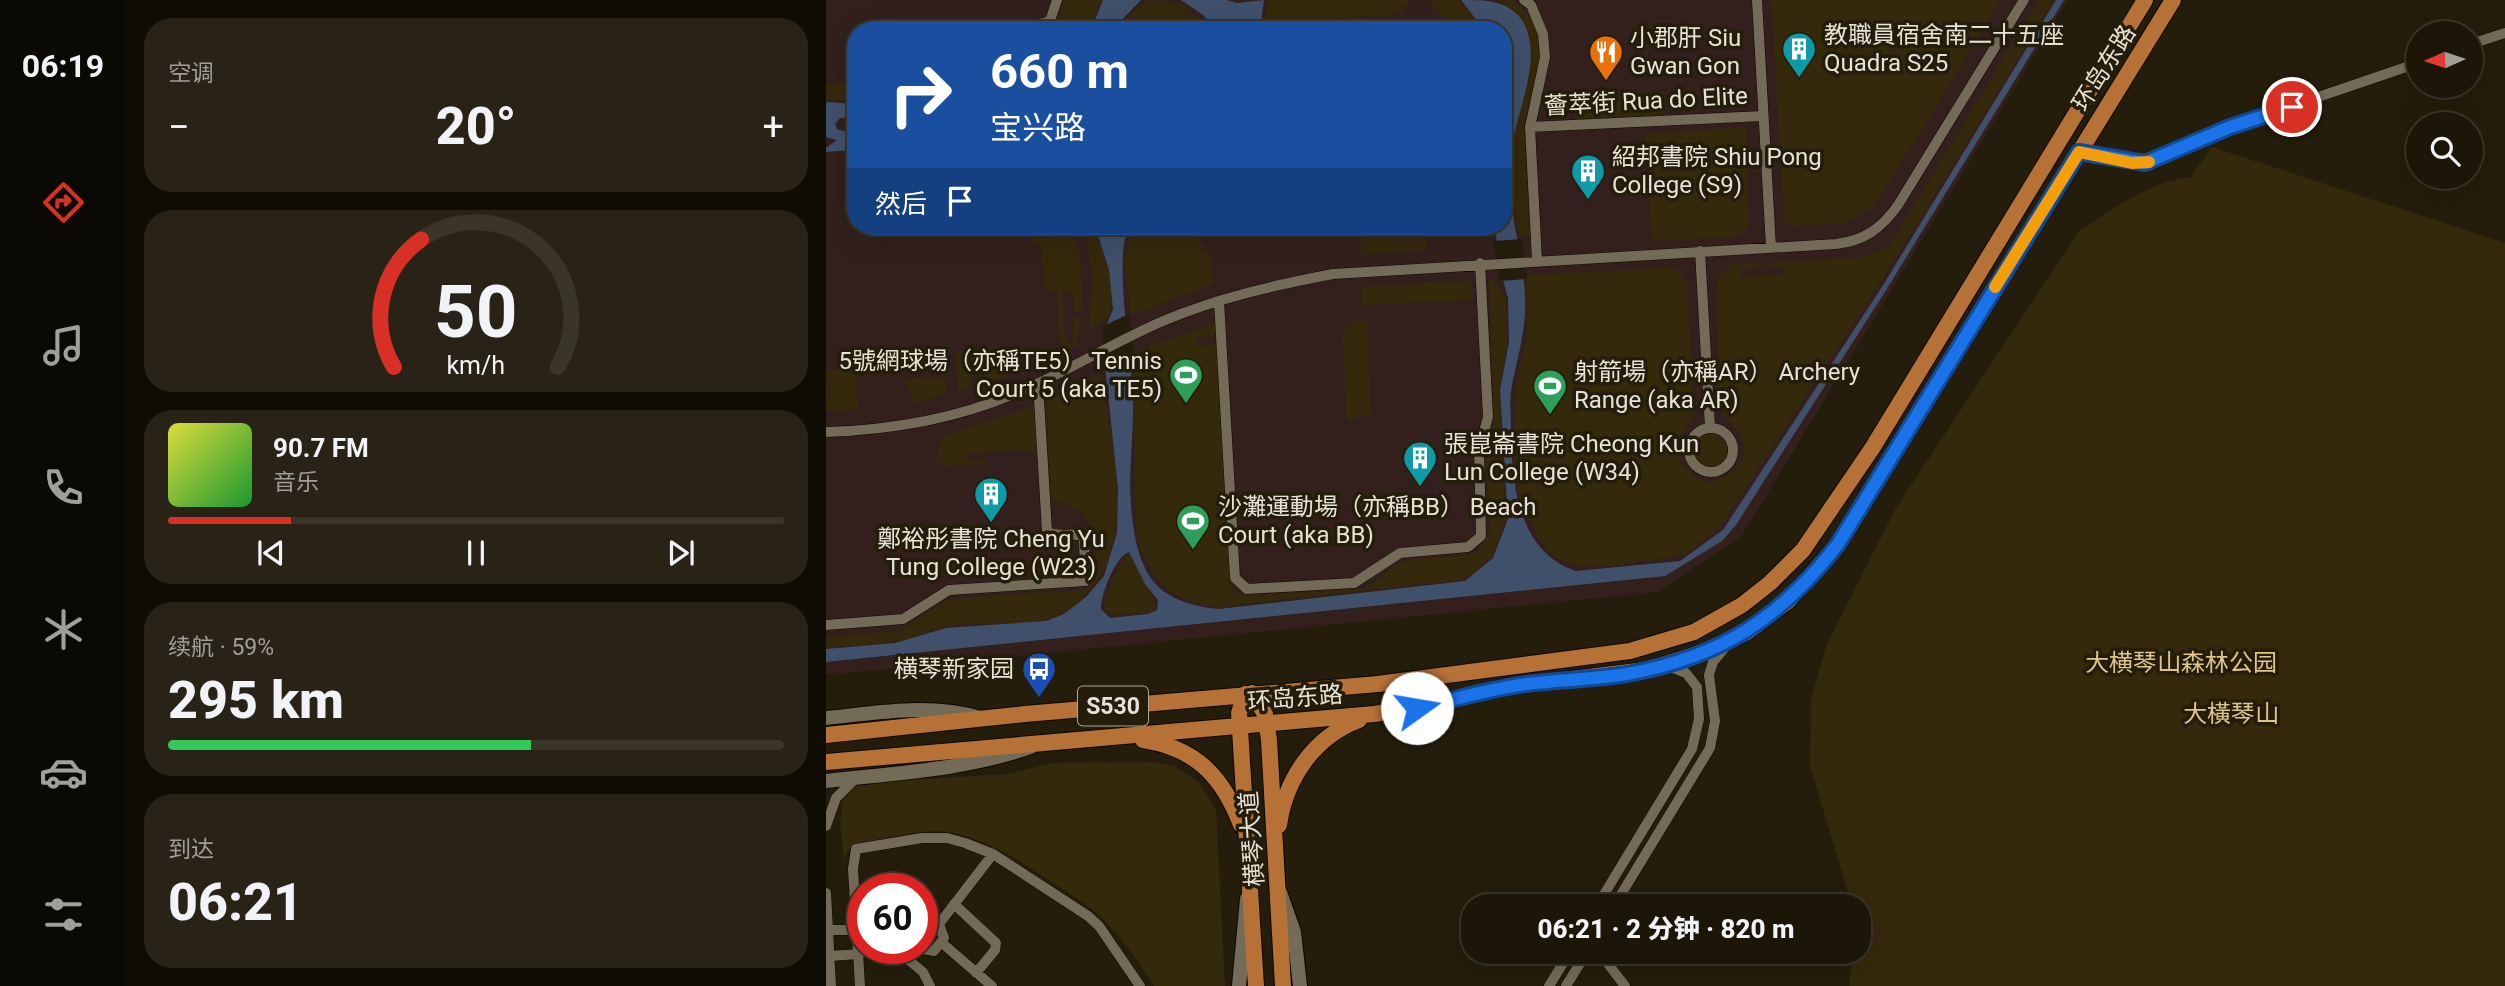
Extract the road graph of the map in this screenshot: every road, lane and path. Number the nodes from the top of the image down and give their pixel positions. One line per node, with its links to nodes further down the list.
1 (1057, 0): 7 (street)
2 (1524, 0): 12 (street)
3 (1757, 0): 11 (street)
4 (2024, 0): 14 (street)
5 (2145, 0): 22 (main road, 环岛东路)
6 (2173, 0): 13 (main road, 环岛东路)
7 (1050, 21)
8 (2505, 33): 9 (street)
9 (2483, 40)
10 (2406, 67): 13 (street)
11 (1763, 116): 12 (street, 薈萃街 Rua do Elite); 14 (street)
12 (1530, 127): 16 (street)
13 (2079, 152): 23 (main road, 环岛东路)
14 (1771, 247): 15 (street)
15 (1700, 251): 16 (street); 20 (street)
16 (1535, 260): 17 (street)
17 (1485, 262): 18 (street); 18 (street)
18 (1219, 301): 19 (street)
19 (1038, 383): 21 (street); 24 (street)
20 (1710, 428): 20 (street)
21 (826, 432)
22 (1873, 447): 23 (main road); 27 (main road, 环岛东路)
23 (1890, 458): 25 (main road, 环岛东路)
24 (826, 625)
25 (1731, 641): 26 (main road, 环岛东路); 50 (street)
26 (1666, 664): 29 (main road, 环岛东路); 49 (street)
27 (1248, 694): 28 (main road, 环岛东路 / S530); 32 (main road, 横琴大道); 33 (main road, 横琴大道)
28 (1106, 706): 31 (main road, 环岛东路 / S530); 35 (main road)
29 (1374, 714): 32 (main road, 环岛东路); 42 (main road)
30 (826, 718): 31 (main road)
31 (981, 718): 34 (main road, 环岛东路 / S530)
32 (1267, 724): 33 (main road, 环岛东路 / S530); 42 (main road, 横琴大道)
33 (1240, 726): 35 (main road, 环岛东路 / S530); 41 (main road, 横琴大道)
34 (826, 735)
35 (1114, 737): 36 (main road, 环岛东路 / S530); 41 (main road)
36 (1041, 744): 37 (main road, 环岛东路 / S530); 38 (main road)
37 (826, 762)
38 (856, 778): 39 (main road); 40 (street)
39 (826, 781)
40 (826, 826)
41 (1247, 841): 44 (main road, 横琴大道)
42 (1275, 853): 44 (main road); 47 (main road, 横琴大道)
43 (993, 854): 45 (street); 51 (street); 69 (street)
44 (1248, 858): 46 (main road, 横琴大道)
45 (855, 873)
46 (1249, 880): 70 (main road); 71 (main road, 横琴大道)
47 (1278, 889): 72 (main road, 横琴大道); 73 (main road)
48 (826, 893): 54 (street)
49 (1604, 894)
50 (1621, 894)
51 (954, 904): 52 (street); 64 (street)
52 (939, 923): 55 (street)
53 (847, 929): 54 (street)
54 (828, 930): 58 (street)
55 (942, 943): 56 (street); 64 (street)
56 (938, 946)
57 (847, 955): 58 (street)
58 (830, 956): 65 (street)
59 (859, 964): 66 (street)
60 (913, 964): 67 (street)
61 (1563, 964): 74 (street)
62 (1580, 964): 75 (street)
63 (1608, 964): 76 (street)
64 (976, 973): 68 (street)
65 (831, 986)
66 (860, 986)
67 (930, 986)
68 (992, 986)
69 (1140, 986)
70 (1239, 986)
71 (1256, 986)
72 (1283, 986)
73 (1300, 986)
74 (1549, 986)
75 (1566, 986)
76 (1625, 986)

